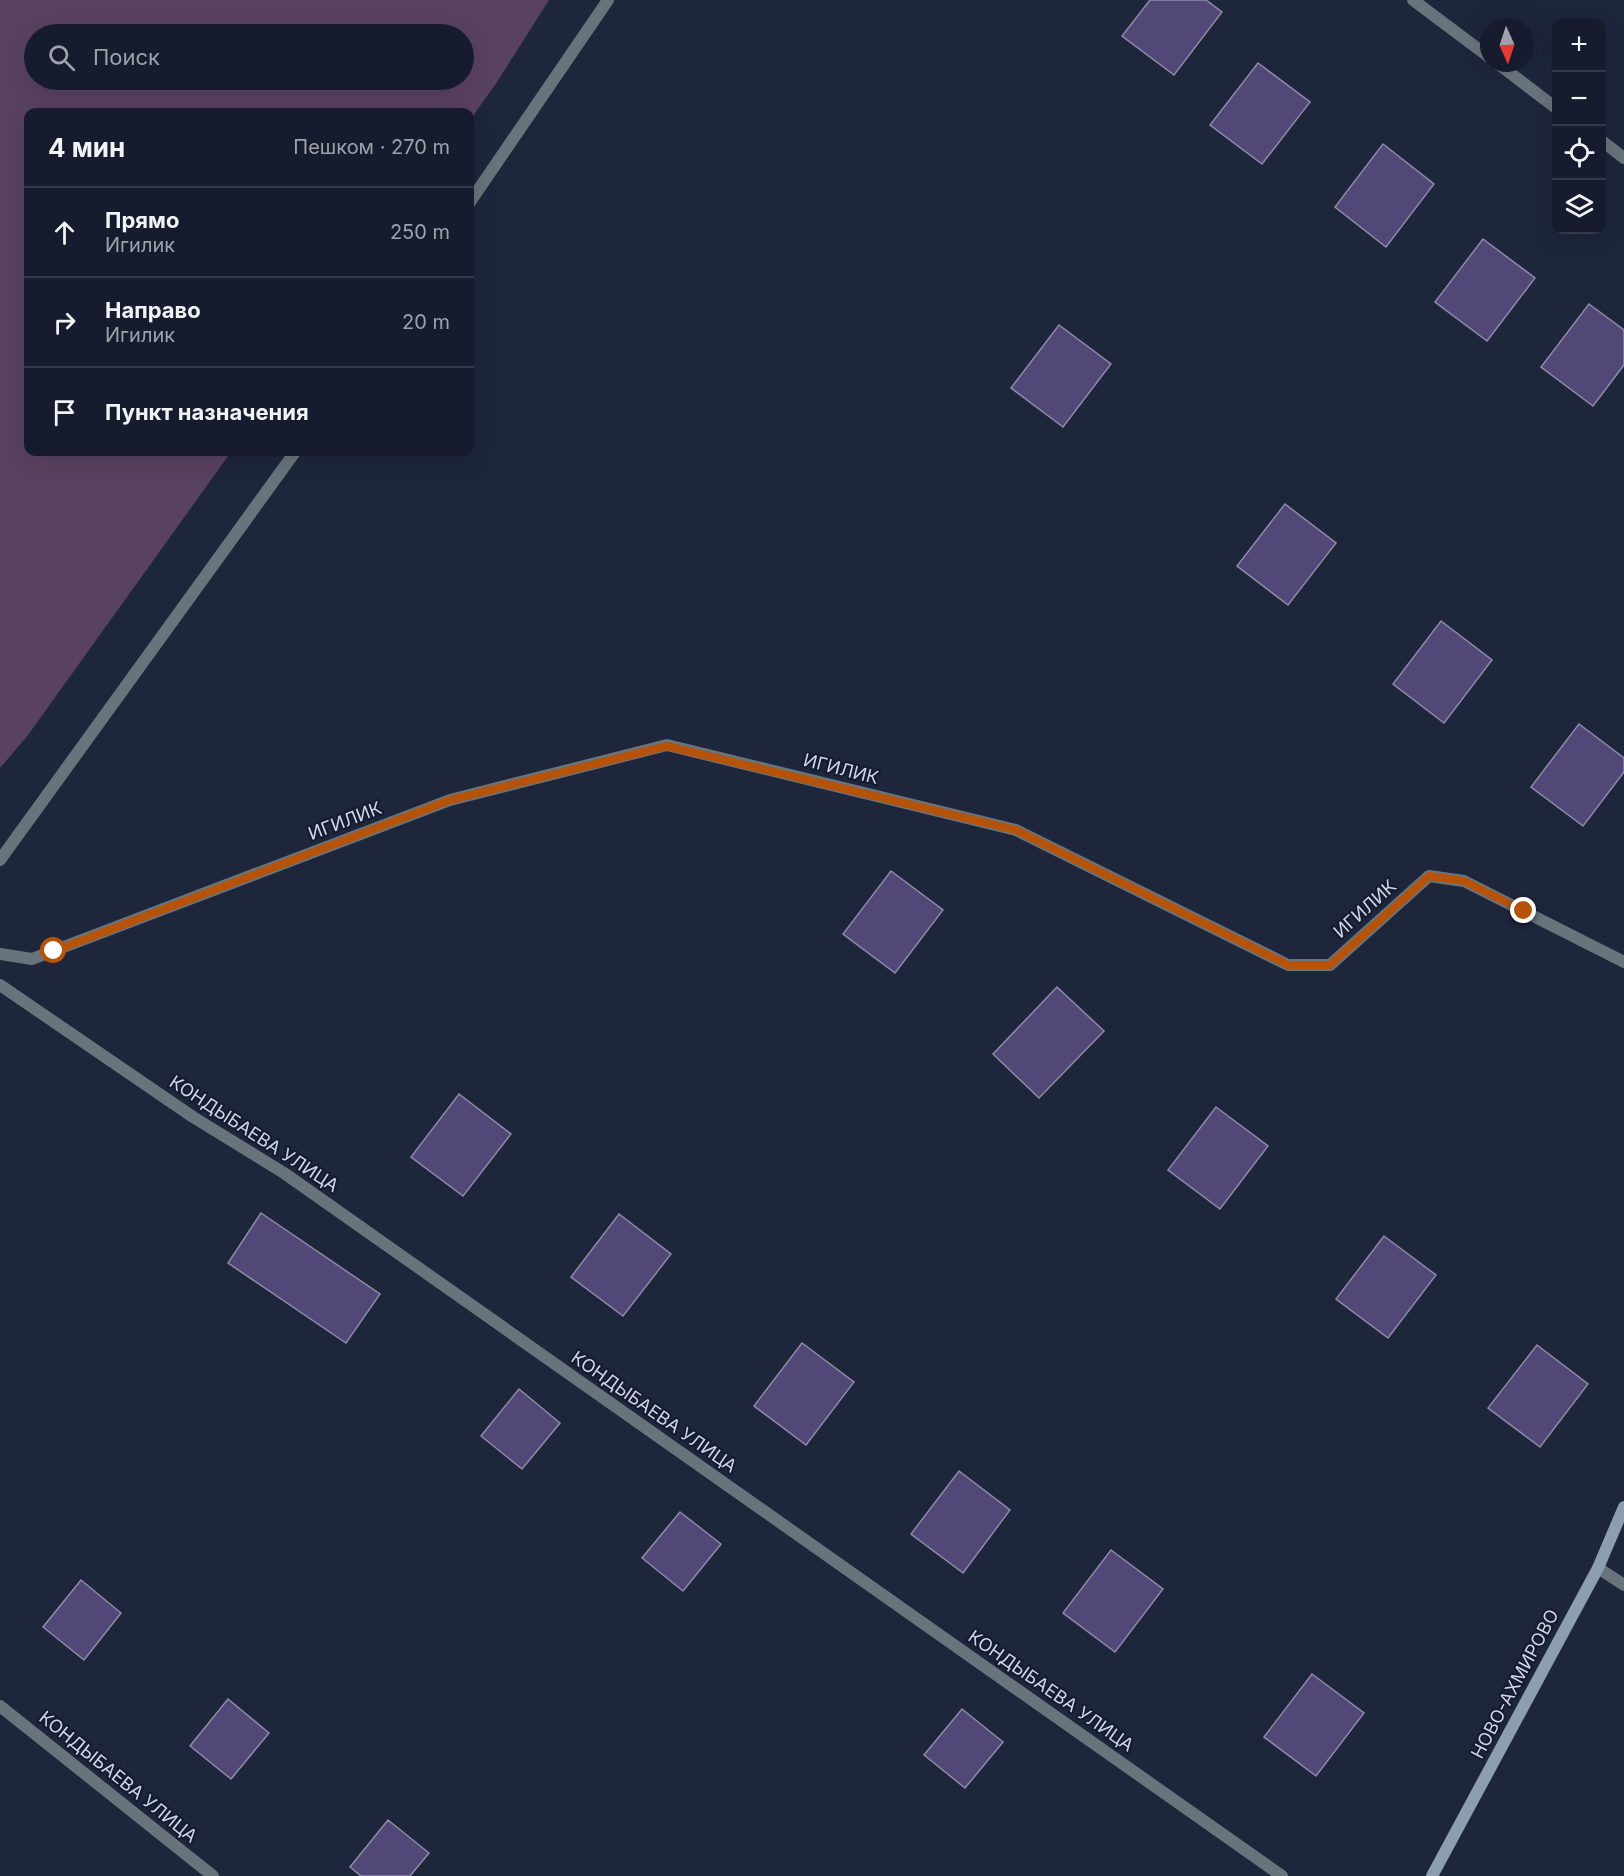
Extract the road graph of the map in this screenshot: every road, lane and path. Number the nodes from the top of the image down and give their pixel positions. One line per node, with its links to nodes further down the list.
1 (608, 0): 8 (street)
2 (1413, 0): 3 (street)
3 (1480, 50)
4 (1509, 72): 5 (street)
5 (1552, 104)
6 (1606, 144): 7 (street)
7 (1624, 158)
8 (474, 196)
9 (292, 456): 10 (street)
10 (0, 860)
11 (0, 954): 12 (street, ИГИЛИК)
12 (1624, 962)
13 (0, 985): 19 (street, КОНДЫБАЕВА УЛИЦА)
14 (1624, 1508): 15 (street, НОВО-АХМИРОВО)
15 (1598, 1569): 16 (street); 20 (street, НОВО-АХМИРОВО)
16 (1624, 1585)
17 (0, 1706): 18 (street, КОНДЫБАЕВА УЛИЦА)
18 (213, 1876)
19 (1282, 1876)
20 (1432, 1876)

